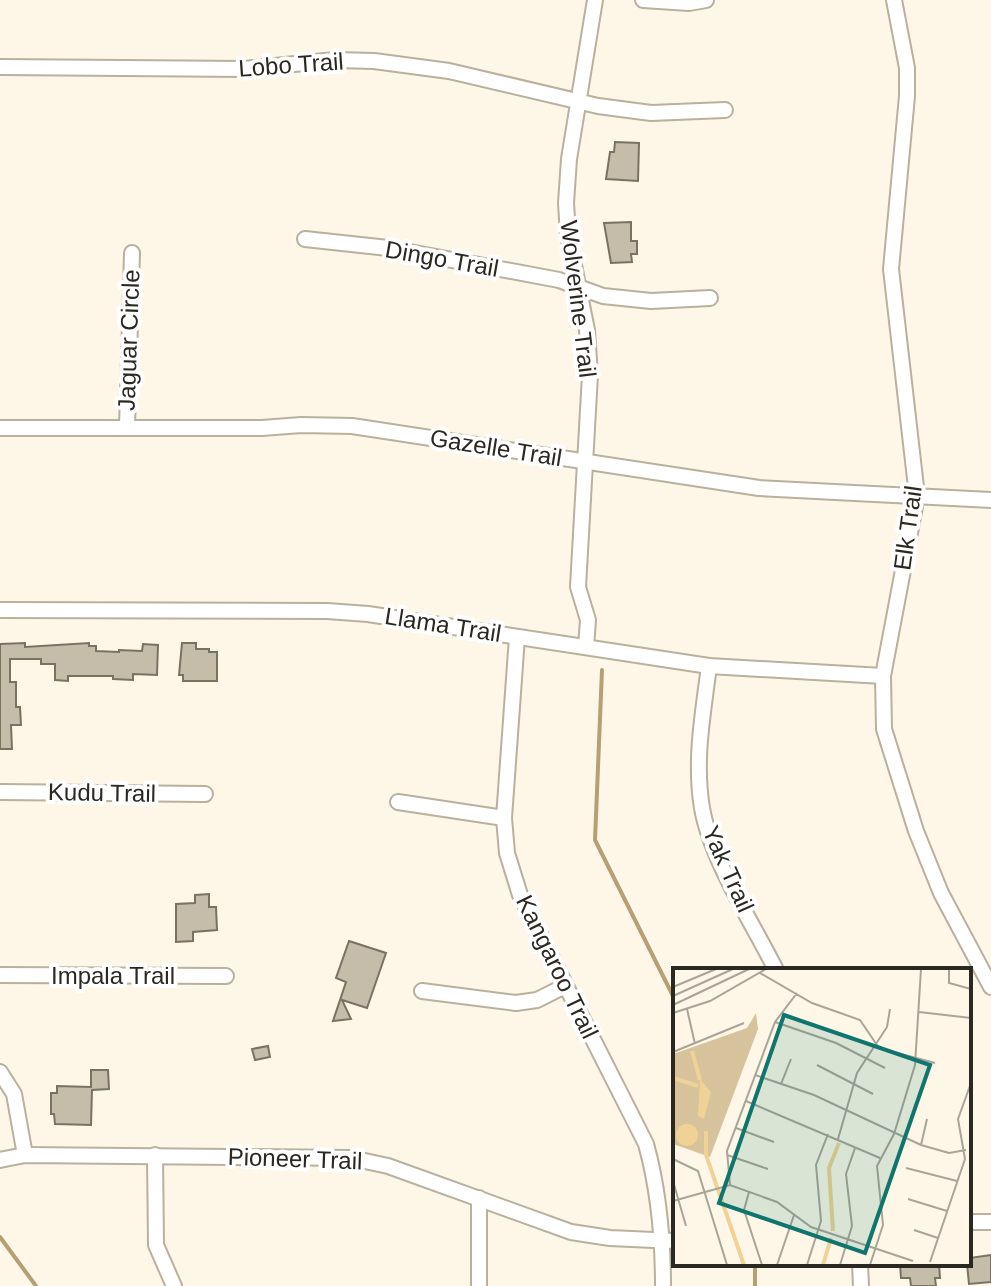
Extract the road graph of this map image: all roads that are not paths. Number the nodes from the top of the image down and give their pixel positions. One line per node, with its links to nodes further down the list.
1 (595, 0): 6 (street, Wolverine Trail)
2 (643, 0): 3 (street)
3 (706, 0)
4 (894, 0): 15 (street, Elk Trail)
5 (0, 67): 6 (street, Lobo Trail)
6 (578, 100): 7 (street, Lobo Trail); 10 (street, Wolverine Trail)
7 (725, 110)
8 (305, 239): 10 (street, Dingo Trail)
9 (132, 253): 12 (street, Jaguar Circle)
10 (577, 286): 11 (street, Dingo Trail); 14 (street, Wolverine Trail)
11 (710, 298)
12 (127, 427): 13 (street, Gazelle Trail); 14 (street, Gazelle Trail)
13 (0, 428)
14 (587, 462): 15 (street, Gazelle Trail); 19 (street, Wolverine Trail)
15 (917, 496): 16 (street, Gazelle Trail); 21 (street, Elk Trail)
16 (991, 500)
17 (0, 610): 18 (street, Llama Trail)
18 (517, 637): 19 (street, Llama Trail); 25 (street, Kangaroo Trail)
19 (586, 647): 20 (street, Llama Trail)
20 (709, 666): 21 (street, Llama Trail); 26 (street, Yak Trail)
21 (883, 676): 30 (street, Elk Trail)
22 (0, 792): 23 (street, Kudu Trail)
23 (205, 794)
24 (398, 802): 25 (street)
25 (504, 818): 29 (street, Kangaroo Trail)
26 (775, 968)
27 (0, 975): 28 (street, Impala Trail)
28 (226, 976)
29 (565, 986): 31 (street); 37 (street, Kangaroo Trail)
30 (991, 987)
31 (422, 991)
32 (0, 1072): 33 (street)
33 (25, 1155): 34 (street, Pioneer Trail); 35 (street, Pioneer Trail)
34 (155, 1155): 36 (street, Pioneer Trail); 39 (street)
35 (0, 1160)
36 (479, 1198): 37 (street, Pioneer Trail); 40 (street)
37 (669, 1240): 41 (street, Kangaroo Trail)
38 (860, 1266): 42 (street)
39 (174, 1286)
40 (479, 1286)
41 (663, 1286)
42 (861, 1286)

